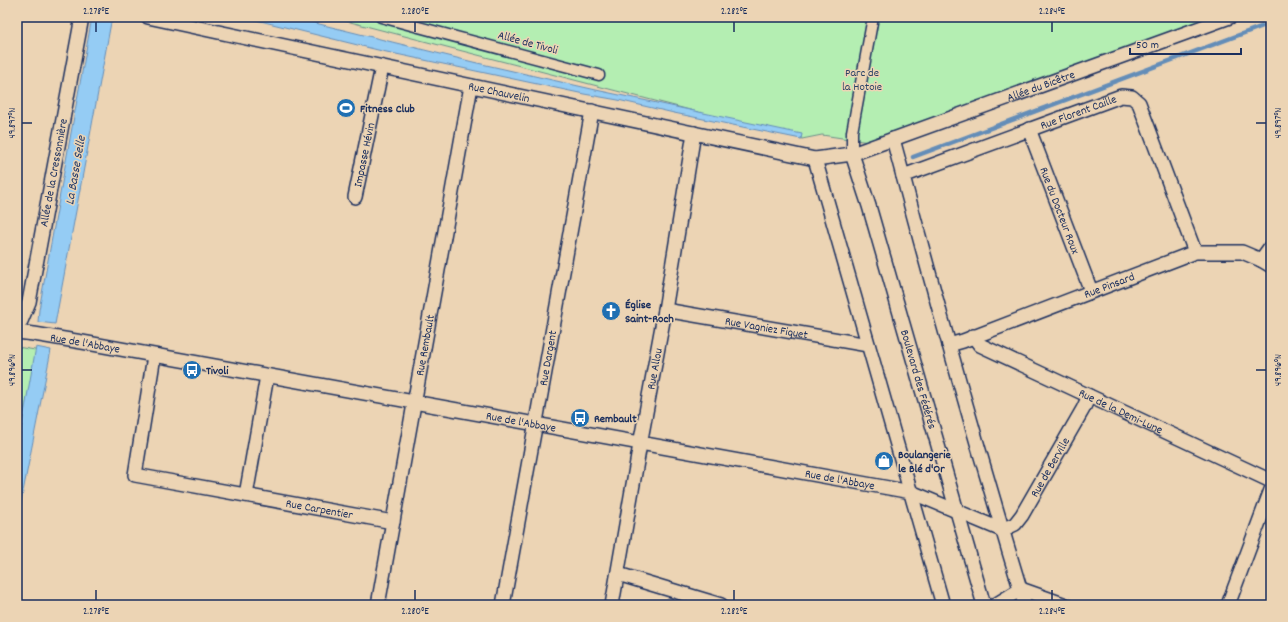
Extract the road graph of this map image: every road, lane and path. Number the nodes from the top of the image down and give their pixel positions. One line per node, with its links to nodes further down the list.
1 (82, 17): 22 (street, Allée de la Cressonnière)
2 (148, 17): 6 (street, Rue Chauvelin)
3 (381, 17): 7 (street, Allée de Tivoli)
4 (873, 17): 13 (street)
5 (1230, 17): 12 (street, Allée du Bicêtre)
6 (382, 67): 8 (street, Rue Chauvelin); 16 (street, Impasse Hévin)
7 (599, 74)
8 (471, 86): 9 (street, Rue Chauvelin); 30 (street, Rue Rembault)
9 (592, 111): 11 (street, Rue Chauvelin); 31 (street, Rue Dargent)
10 (1030, 129): 15 (street, Rue Florent Caille); 18 (street, Rue Florent Caille); 20 (street, Rue du Docteur Roux)
11 (694, 133): 14 (street, Rue Chauvelin); 21 (street, Rue Allou)
12 (893, 139): 13 (street, Allée du Bicêtre); 15 (street)
13 (852, 154): 14 (street, Rue Chauvelin); 37 (street, Boulevard des Fédérés)
14 (815, 159): 25 (street)
15 (903, 176): 26 (street)
16 (355, 197)
17 (1271, 246): 19 (street)
18 (1195, 252): 19 (street, Rue Pinsard); 20 (street, Rue Pinsard)
19 (1266, 263)
20 (1092, 291): 24 (street, Rue Pinsard)
21 (665, 310): 25 (street, Rue Vagniez Fiquet); 32 (street, Rue Allou)
22 (17, 325)
23 (17, 332): 27 (street, Rue de l'Abbaye)
24 (973, 336): 26 (street, Rue Pinsard); 29 (street, Rue de la Demi-Lune)
25 (868, 345): 35 (street)
26 (949, 345): 39 (street)
27 (154, 356): 28 (street, Rue de l'Abbaye); 36 (street, Rue Carpentier)
28 (267, 376): 30 (street, Rue de l'Abbaye); 36 (street)
29 (1089, 396): 33 (street, Rue de la Demi-Lune); 39 (street, Rue de Berville)
30 (415, 402): 31 (street, Rue de l'Abbaye); 38 (street, Rue Rembault)
31 (535, 424): 32 (street, Rue de l'Abbaye); 43 (street, Rue Dargent)
32 (640, 443): 35 (street, Rue de l'Abbaye); 40 (street, Rue Allou)
33 (1271, 481)
34 (1271, 490): 51 (street)
35 (911, 492): 37 (street, Rue de l'Abbaye); 46 (street)
36 (246, 495): 38 (street, Rue Carpentier)
37 (956, 510): 39 (street, Rue de l'Abbaye); 47 (street, Boulevard des Fédérés)
38 (393, 522): 42 (street, Rue Rembault)
39 (1002, 530): 41 (street)
40 (618, 574): 44 (street, Rue Allou); 45 (street)
41 (1021, 589): 48 (street); 49 (street); 50 (street)
42 (378, 605)
43 (503, 605)
44 (612, 605)
45 (722, 605)
46 (942, 605)
47 (984, 605)
48 (995, 605)
49 (1025, 605)
50 (1066, 605)
51 (1228, 605)

